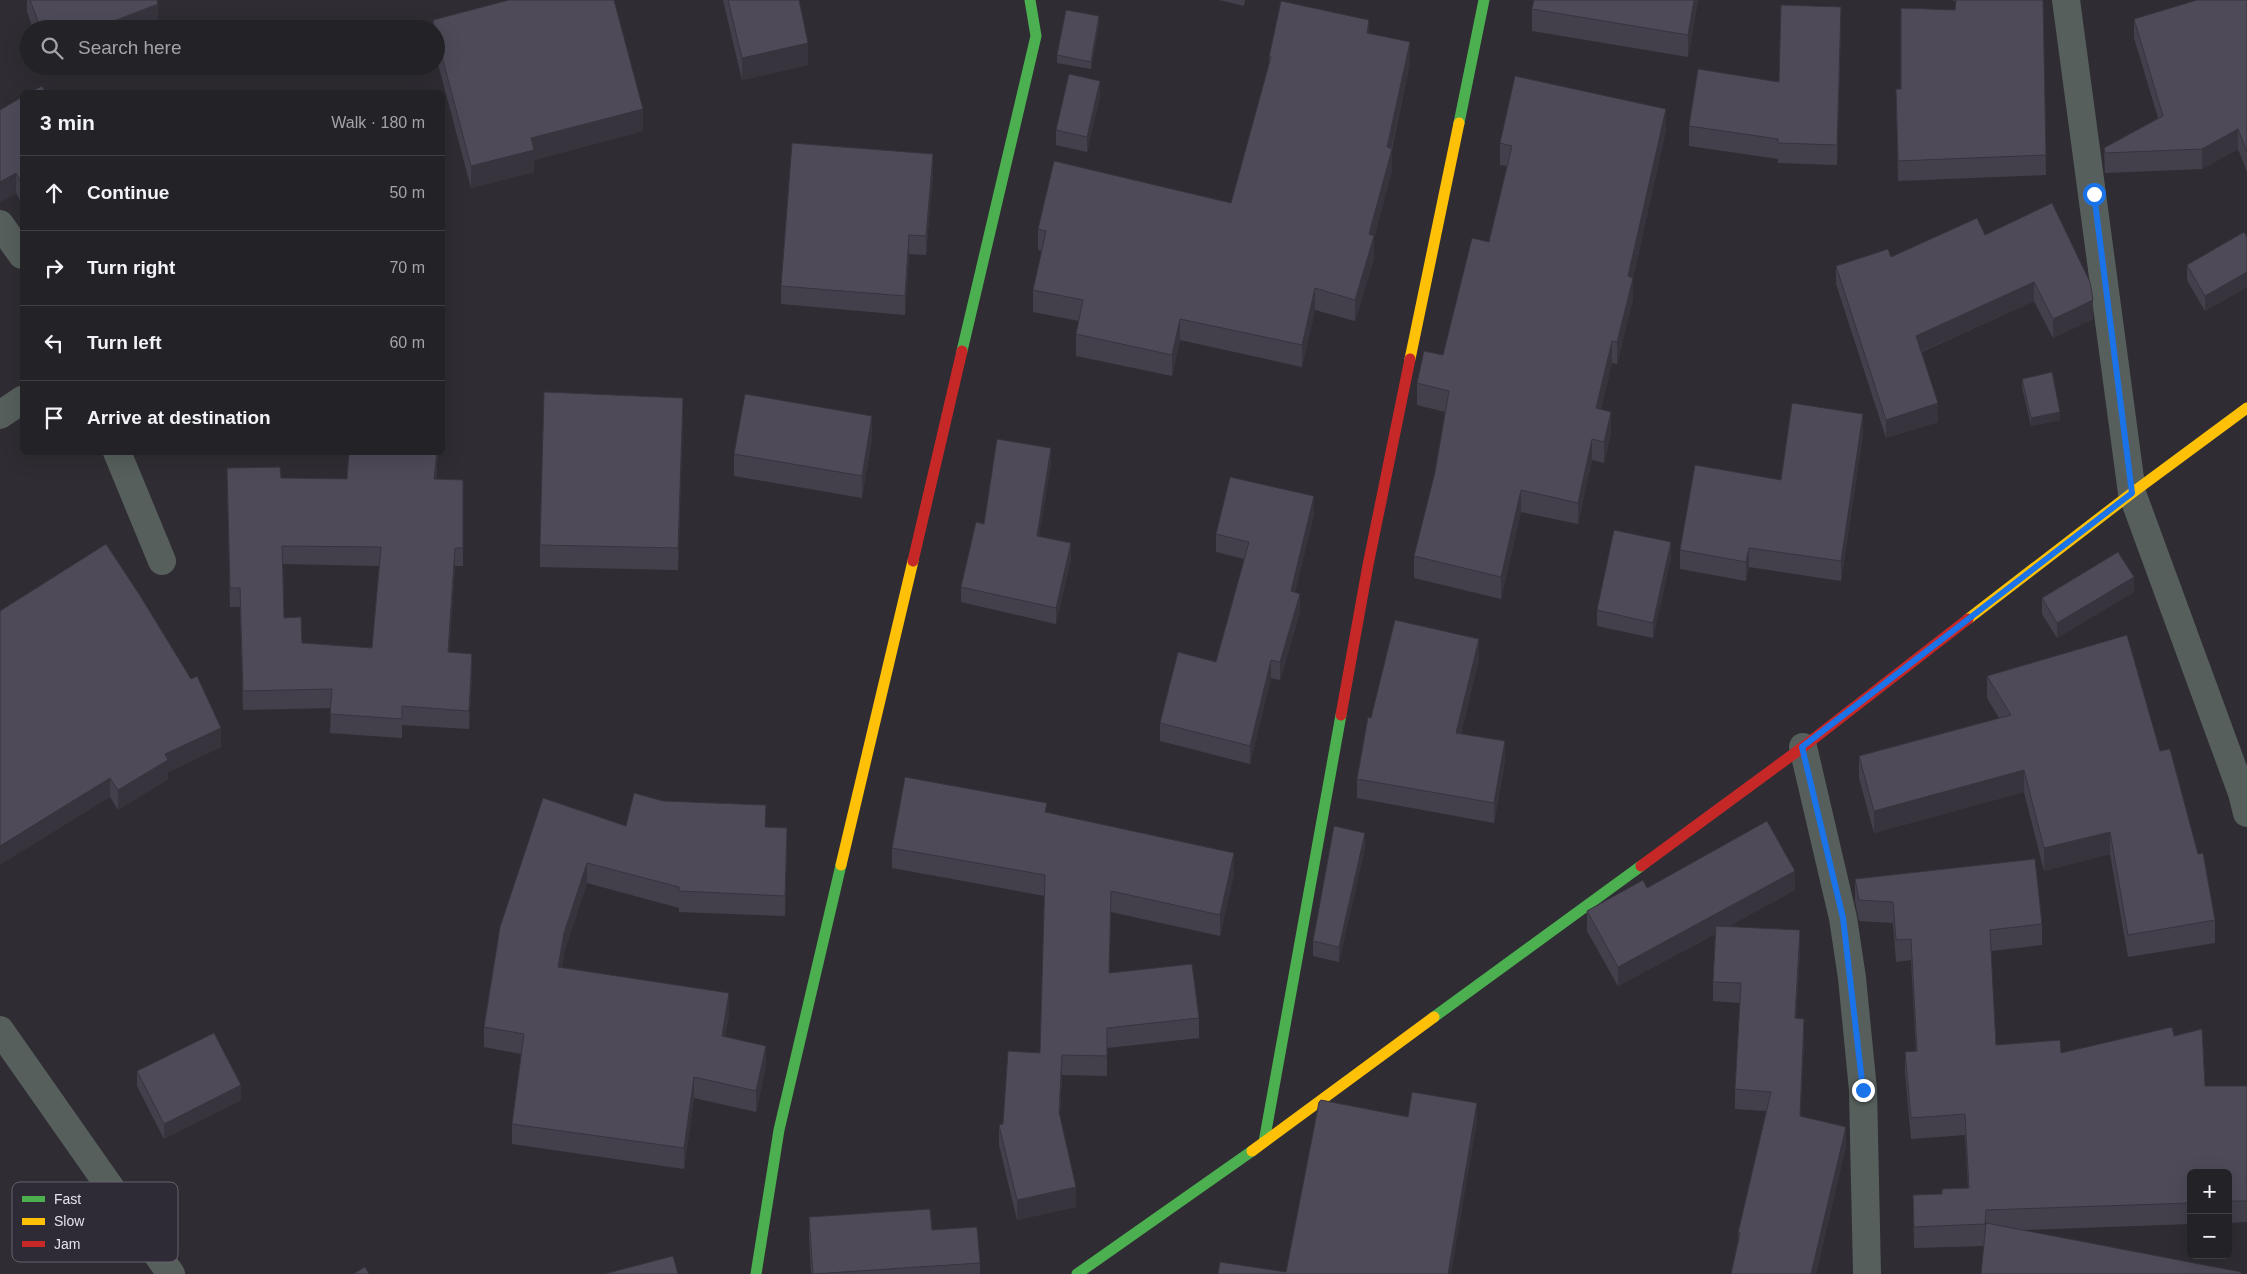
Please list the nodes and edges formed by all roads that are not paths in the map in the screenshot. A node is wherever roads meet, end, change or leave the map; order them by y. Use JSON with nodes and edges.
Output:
{"nodes":[{"id":1,"x":1030,"y":0,"type":"edge"},
{"id":2,"x":1484,"y":0,"type":"edge"},
{"id":3,"x":2066,"y":0,"type":"edge"},
{"id":4,"x":0,"y":224,"type":"edge"},
{"id":5,"x":20,"y":252,"type":"edge"},
{"id":6,"x":20,"y":401,"type":"edge"},
{"id":7,"x":2247,"y":408,"type":"edge"},
{"id":8,"x":0,"y":415,"type":"edge"},
{"id":9,"x":118,"y":455,"type":"edge"},
{"id":10,"x":2132,"y":493,"type":"junction"},
{"id":11,"x":162,"y":561,"type":"dead end"},
{"id":12,"x":1802,"y":747,"type":"junction"},
{"id":13,"x":2247,"y":813,"type":"edge"},
{"id":14,"x":0,"y":1030,"type":"edge"},
{"id":15,"x":1264,"y":1142,"type":"junction"},
{"id":16,"x":107,"y":1182,"type":"edge"},
{"id":17,"x":163,"y":1262,"type":"edge"},
{"id":18,"x":171,"y":1274,"type":"edge"},
{"id":19,"x":756,"y":1274,"type":"edge"},
{"id":20,"x":1077,"y":1274,"type":"edge"},
{"id":21,"x":1867,"y":1274,"type":"edge"}],
"edges":[{"from":1,"to":19,"type":"street"},
{"from":2,"to":15,"type":"street"},
{"from":3,"to":10,"type":"street"},
{"from":4,"to":5,"type":"street"},
{"from":6,"to":8,"type":"street"},
{"from":7,"to":10,"type":"street"},
{"from":9,"to":11,"type":"street"},
{"from":10,"to":12,"type":"street"},
{"from":10,"to":13,"type":"street"},
{"from":12,"to":15,"type":"street"},
{"from":12,"to":21,"type":"street"},
{"from":14,"to":16,"type":"street"},
{"from":15,"to":20,"type":"street"},
{"from":17,"to":18,"type":"street"}]}
